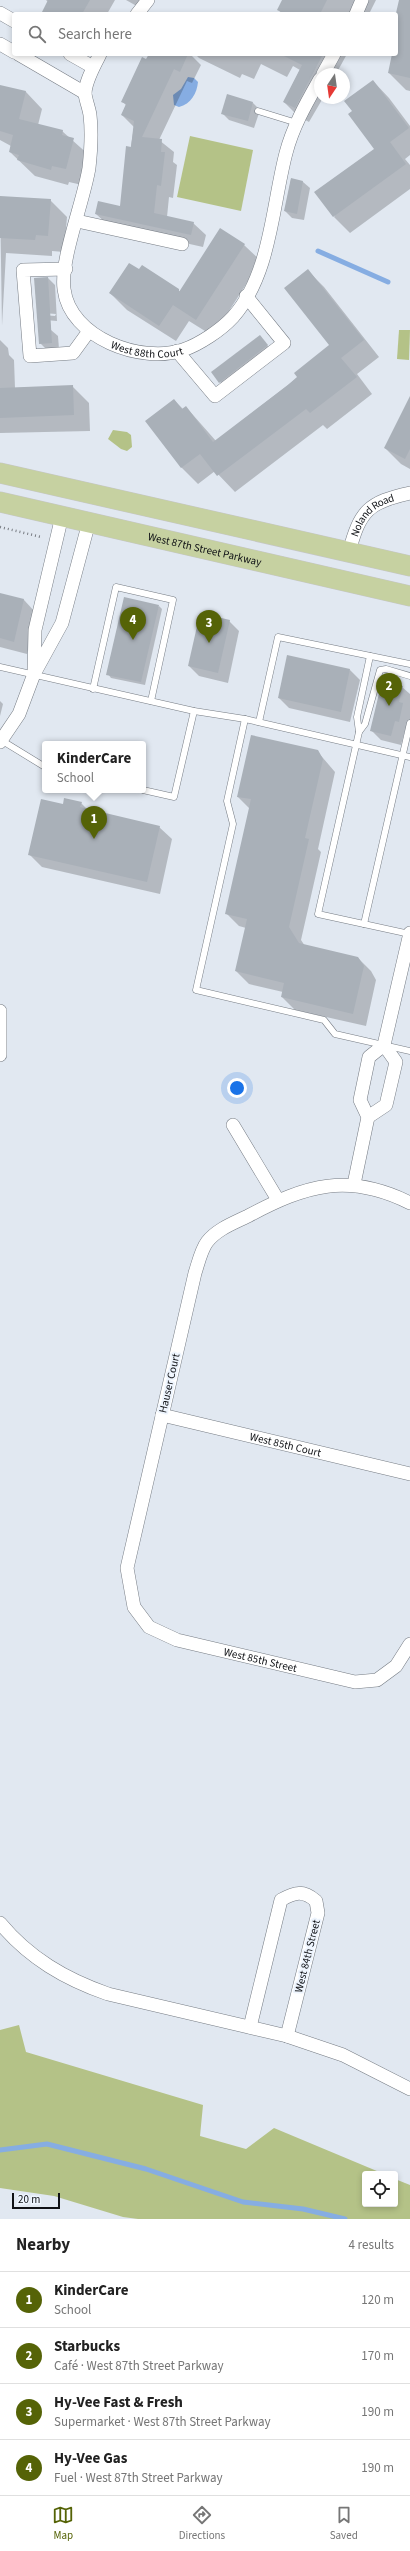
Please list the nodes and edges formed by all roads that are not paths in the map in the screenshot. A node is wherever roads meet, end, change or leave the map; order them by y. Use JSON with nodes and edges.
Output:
{"nodes":[{"id":1,"x":148,"y":0,"type":"edge"},
{"id":2,"x":362,"y":0,"type":"edge"},
{"id":3,"x":139,"y":12,"type":"edge"},
{"id":4,"x":357,"y":12,"type":"edge"},
{"id":5,"x":0,"y":13,"type":"edge"},
{"id":6,"x":12,"y":20,"type":"edge"},
{"id":7,"x":0,"y":44,"type":"edge"},
{"id":8,"x":12,"y":51,"type":"edge"},
{"id":9,"x":21,"y":56,"type":"edge"},
{"id":10,"x":74,"y":56,"type":"edge"},
{"id":11,"x":99,"y":56,"type":"edge"},
{"id":12,"x":333,"y":56,"type":"edge"},
{"id":13,"x":93,"y":67,"type":"junction"},
{"id":14,"x":326,"y":68,"type":"edge"},
{"id":15,"x":314,"y":90,"type":"edge"},
{"id":16,"x":85,"y":93,"type":"junction"},
{"id":17,"x":258,"y":111,"type":"dead end"},
{"id":18,"x":297,"y":123,"type":"junction"},
{"id":19,"x":77,"y":221,"type":"junction"},
{"id":20,"x":182,"y":244,"type":"dead end"},
{"id":21,"x":66,"y":269,"type":"junction"},
{"id":22,"x":246,"y":296,"type":"junction"},
{"id":23,"x":89,"y":331,"type":"junction"},
{"id":24,"x":177,"y":351,"type":"junction"},
{"id":25,"x":0,"y":473,"type":"edge"},
{"id":26,"x":410,"y":493,"type":"edge"},
{"id":27,"x":0,"y":502,"type":"edge"},
{"id":28,"x":62,"y":516,"type":"junction"},
{"id":29,"x":89,"y":522,"type":"junction"},
{"id":30,"x":236,"y":527,"type":"junction"},
{"id":31,"x":349,"y":552,"type":"junction"},
{"id":32,"x":410,"y":566,"type":"edge"},
{"id":33,"x":410,"y":596,"type":"edge"},
{"id":34,"x":370,"y":656,"type":"junction"},
{"id":35,"x":410,"y":664,"type":"edge"},
{"id":36,"x":0,"y":667,"type":"edge"},
{"id":37,"x":34,"y":674,"type":"junction"},
{"id":38,"x":410,"y":676,"type":"edge"},
{"id":39,"x":93,"y":689,"type":"junction"},
{"id":40,"x":151,"y":701,"type":"junction"},
{"id":41,"x":194,"y":711,"type":"junction"},
{"id":42,"x":246,"y":719,"type":"junction"},
{"id":43,"x":258,"y":722,"type":"junction"},
{"id":44,"x":410,"y":723,"type":"edge"},
{"id":45,"x":359,"y":732,"type":"junction"},
{"id":46,"x":1,"y":741,"type":"edge"},
{"id":47,"x":356,"y":745,"type":"junction"},
{"id":48,"x":402,"y":755,"type":"junction"},
{"id":49,"x":410,"y":757,"type":"edge"},
{"id":50,"x":42,"y":765,"type":"edge"},
{"id":51,"x":146,"y":791,"type":"edge"},
{"id":52,"x":364,"y":924,"type":"junction"},
{"id":53,"x":410,"y":934,"type":"edge"},
{"id":54,"x":0,"y":1011,"type":"edge"},
{"id":55,"x":384,"y":1045,"type":"junction"},
{"id":56,"x":410,"y":1051,"type":"edge"},
{"id":57,"x":0,"y":1055,"type":"edge"},
{"id":58,"x":368,"y":1117,"type":"junction"},
{"id":59,"x":233,"y":1125,"type":"dead end"},
{"id":60,"x":354,"y":1184,"type":"junction"},
{"id":61,"x":278,"y":1200,"type":"junction"},
{"id":62,"x":410,"y":1202,"type":"edge"},
{"id":63,"x":162,"y":1415,"type":"junction"},
{"id":64,"x":410,"y":1474,"type":"edge"},
{"id":65,"x":134,"y":1607,"type":"joint"},
{"id":66,"x":410,"y":1644,"type":"edge"},
{"id":67,"x":0,"y":1923,"type":"edge"},
{"id":68,"x":250,"y":2027,"type":"junction"},
{"id":69,"x":287,"y":2036,"type":"junction"},
{"id":70,"x":410,"y":2089,"type":"edge"}],
"edges":[{"from":1,"to":3,"type":"street"},
{"from":2,"to":4,"type":"street"},
{"from":5,"to":6,"type":"street"},
{"from":7,"to":8,"type":"street"},
{"from":9,"to":16,"type":"street"},
{"from":10,"to":13,"type":"street"},
{"from":11,"to":13,"type":"street","name":"West 88th Court"},
{"from":12,"to":14,"type":"street"},
{"from":13,"to":16,"type":"street","name":"West 88th Court"},
{"from":15,"to":18,"type":"street","name":"West 88th Court"},
{"from":16,"to":19,"type":"street","name":"West 88th Court"},
{"from":17,"to":18,"type":"lane"},
{"from":18,"to":22,"type":"street","name":"West 88th Court"},
{"from":19,"to":20,"type":"street"},
{"from":19,"to":21,"type":"street","name":"West 88th Court"},
{"from":21,"to":23,"type":"street","name":"West 88th Court"},
{"from":21,"to":23,"type":"street"},
{"from":22,"to":24,"type":"street","name":"West 88th Court"},
{"from":22,"to":24,"type":"street"},
{"from":23,"to":24,"type":"street","name":"West 88th Court"},
{"from":25,"to":30,"type":"main road"},
{"from":26,"to":31,"type":"street","name":"Noland Road"},
{"from":27,"to":28,"type":"main road","name":"West 87th Street Parkway"},
{"from":28,"to":29,"type":"main road","name":"West 87th Street Parkway"},
{"from":28,"to":30,"type":"main road"},
{"from":28,"to":37,"type":"street"},
{"from":29,"to":33,"type":"main road","name":"West 87th Street Parkway"},
{"from":29,"to":37,"type":"street"},
{"from":30,"to":31,"type":"main road"},
{"from":31,"to":32,"type":"main road"},
{"from":34,"to":35,"type":"lane"},
{"from":34,"to":43,"type":"lane"},
{"from":34,"to":45,"type":"lane"},
{"from":36,"to":37,"type":"lane"},
{"from":37,"to":39,"type":"lane"},
{"from":37,"to":46,"type":"street"},
{"from":38,"to":45,"type":"lane"},
{"from":39,"to":40,"type":"lane"},
{"from":39,"to":40,"type":"lane"},
{"from":40,"to":41,"type":"lane"},
{"from":41,"to":42,"type":"lane"},
{"from":41,"to":51,"type":"lane"},
{"from":42,"to":43,"type":"lane"},
{"from":42,"to":55,"type":"lane"},
{"from":43,"to":47,"type":"lane"},
{"from":44,"to":48,"type":"lane"},
{"from":45,"to":47,"type":"lane"},
{"from":46,"to":50,"type":"lane"},
{"from":47,"to":48,"type":"lane"},
{"from":47,"to":52,"type":"lane"},
{"from":48,"to":49,"type":"lane"},
{"from":48,"to":52,"type":"lane"},
{"from":52,"to":53,"type":"lane"},
{"from":53,"to":55,"type":"street"},
{"from":54,"to":57,"type":"street"},
{"from":55,"to":56,"type":"lane"},
{"from":55,"to":58,"type":"street"},
{"from":55,"to":58,"type":"street"},
{"from":58,"to":60,"type":"street"},
{"from":59,"to":61,"type":"street"},
{"from":60,"to":61,"type":"street","name":"Hauser Court"},
{"from":60,"to":62,"type":"street","name":"Hauser Court"},
{"from":61,"to":63,"type":"street","name":"Hauser Court"},
{"from":63,"to":64,"type":"street","name":"West 85th Court"},
{"from":63,"to":65,"type":"street","name":"Hauser Court"},
{"from":65,"to":66,"type":"street","name":"West 85th Street"},
{"from":67,"to":68,"type":"street"},
{"from":68,"to":69,"type":"street"},
{"from":68,"to":69,"type":"street","name":"West 84th Street"},
{"from":69,"to":70,"type":"street"}]}
